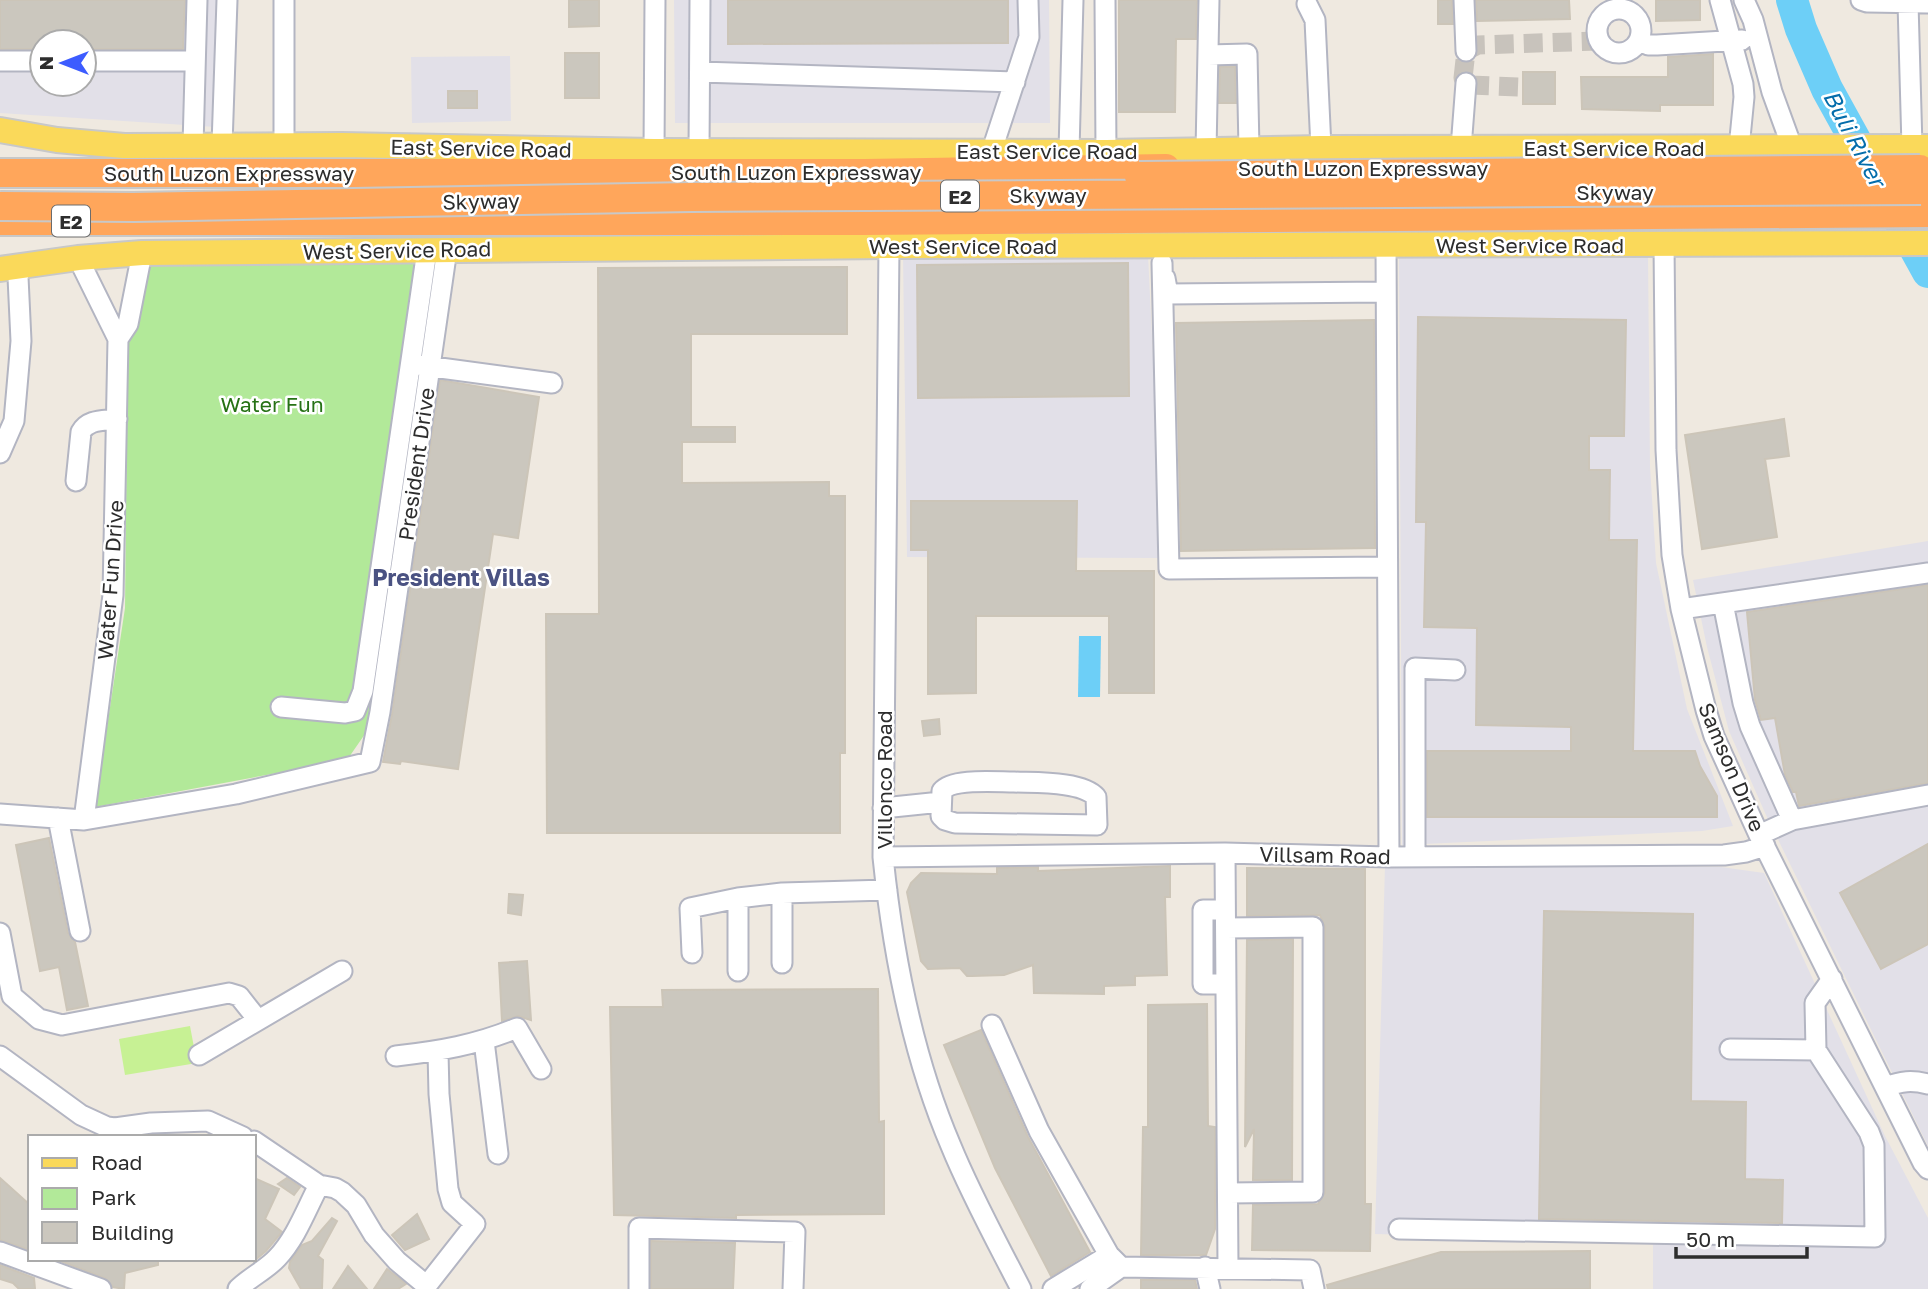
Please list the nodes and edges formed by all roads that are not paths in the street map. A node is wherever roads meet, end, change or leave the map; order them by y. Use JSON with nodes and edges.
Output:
{"nodes":[{"id":1,"x":197,"y":0,"type":"edge"},
{"id":2,"x":227,"y":0,"type":"edge"},
{"id":3,"x":284,"y":0,"type":"edge"},
{"id":4,"x":655,"y":0,"type":"edge"},
{"id":5,"x":700,"y":0,"type":"edge"},
{"id":6,"x":1028,"y":0,"type":"edge"},
{"id":7,"x":1073,"y":0,"type":"edge"},
{"id":8,"x":1105,"y":0,"type":"edge"},
{"id":9,"x":1209,"y":0,"type":"edge"},
{"id":10,"x":1464,"y":0,"type":"edge"},
{"id":11,"x":1720,"y":0,"type":"edge"},
{"id":12,"x":1744,"y":0,"type":"edge"},
{"id":13,"x":1861,"y":0,"type":"edge"},
{"id":14,"x":1918,"y":3,"type":"edge"},
{"id":15,"x":1307,"y":5,"type":"dead end"},
{"id":16,"x":1732,"y":39,"type":"junction"},
{"id":17,"x":1640,"y":40,"type":"dead end"},
{"id":18,"x":1757,"y":40,"type":"junction"},
{"id":19,"x":1466,"y":51,"type":"dead end"},
{"id":20,"x":1208,"y":55,"type":"junction"},
{"id":21,"x":0,"y":61,"type":"edge"},
{"id":22,"x":28,"y":61,"type":"edge"},
{"id":23,"x":98,"y":61,"type":"edge"},
{"id":24,"x":195,"y":61,"type":"junction"},
{"id":25,"x":700,"y":72,"type":"junction"},
{"id":26,"x":1015,"y":82,"type":"junction"},
{"id":27,"x":1466,"y":83,"type":"dead end"},
{"id":28,"x":0,"y":130,"type":"edge"},
{"id":29,"x":193,"y":145,"type":"junction"},
{"id":30,"x":222,"y":145,"type":"junction"},
{"id":31,"x":284,"y":146,"type":"junction"},
{"id":32,"x":1321,"y":148,"type":"junction"},
{"id":33,"x":1461,"y":148,"type":"junction"},
{"id":34,"x":1739,"y":148,"type":"junction"},
{"id":35,"x":1249,"y":149,"type":"junction"},
{"id":36,"x":699,"y":150,"type":"junction"},
{"id":37,"x":992,"y":150,"type":"junction"},
{"id":38,"x":1069,"y":150,"type":"junction"},
{"id":39,"x":654,"y":151,"type":"junction"},
{"id":40,"x":1106,"y":152,"type":"junction"},
{"id":41,"x":1790,"y":157,"type":"junction"},
{"id":42,"x":0,"y":159,"type":"edge"},
{"id":43,"x":1203,"y":160,"type":"junction"},
{"id":44,"x":0,"y":173,"type":"edge"},
{"id":45,"x":134,"y":173,"type":"junction"},
{"id":46,"x":1924,"y":176,"type":"edge"},
{"id":47,"x":0,"y":188,"type":"edge"},
{"id":48,"x":0,"y":206,"type":"edge"},
{"id":49,"x":1787,"y":213,"type":"junction"},
{"id":50,"x":0,"y":221,"type":"edge"},
{"id":51,"x":142,"y":221,"type":"junction"},
{"id":52,"x":0,"y":233,"type":"edge"},
{"id":53,"x":1928,"y":243,"type":"edge"},
{"id":54,"x":1664,"y":244,"type":"junction"},
{"id":55,"x":1385,"y":245,"type":"junction"},
{"id":56,"x":889,"y":247,"type":"junction"},
{"id":57,"x":438,"y":250,"type":"junction"},
{"id":58,"x":142,"y":253,"type":"junction"},
{"id":59,"x":1160,"y":255,"type":"junction"},
{"id":60,"x":78,"y":258,"type":"junction"},
{"id":61,"x":11,"y":267,"type":"edge"},
{"id":62,"x":1385,"y":292,"type":"junction"},
{"id":63,"x":118,"y":339,"type":"junction"},
{"id":64,"x":410,"y":364,"type":"junction"},
{"id":65,"x":430,"y":366,"type":"junction"},
{"id":66,"x":552,"y":383,"type":"dead end"},
{"id":67,"x":404,"y":409,"type":"junction"},
{"id":68,"x":424,"y":412,"type":"junction"},
{"id":69,"x":117,"y":419,"type":"junction"},
{"id":70,"x":0,"y":453,"type":"edge"},
{"id":71,"x":76,"y":481,"type":"dead end"},
{"id":72,"x":1387,"y":568,"type":"junction"},
{"id":73,"x":1928,"y":573,"type":"edge"},
{"id":74,"x":1723,"y":603,"type":"junction"},
{"id":75,"x":1681,"y":609,"type":"junction"},
{"id":76,"x":1455,"y":670,"type":"dead end"},
{"id":77,"x":281,"y":707,"type":"dead end"},
{"id":78,"x":1928,"y":795,"type":"edge"},
{"id":79,"x":941,"y":802,"type":"junction"},
{"id":80,"x":883,"y":807,"type":"junction"},
{"id":81,"x":0,"y":814,"type":"edge"},
{"id":82,"x":58,"y":818,"type":"junction"},
{"id":83,"x":84,"y":820,"type":"junction"},
{"id":84,"x":1792,"y":820,"type":"junction"},
{"id":85,"x":1762,"y":840,"type":"junction"},
{"id":86,"x":1225,"y":853,"type":"junction"},
{"id":87,"x":883,"y":857,"type":"junction"},
{"id":88,"x":1389,"y":857,"type":"junction"},
{"id":89,"x":1415,"y":857,"type":"junction"},
{"id":90,"x":887,"y":890,"type":"junction"},
{"id":91,"x":782,"y":893,"type":"junction"},
{"id":92,"x":738,"y":898,"type":"junction"},
{"id":93,"x":1225,"y":919,"type":"junction"},
{"id":94,"x":80,"y":931,"type":"dead end"},
{"id":95,"x":0,"y":933,"type":"edge"},
{"id":96,"x":692,"y":953,"type":"dead end"},
{"id":97,"x":782,"y":963,"type":"dead end"},
{"id":98,"x":342,"y":971,"type":"dead end"},
{"id":99,"x":738,"y":971,"type":"dead end"},
{"id":100,"x":1832,"y":979,"type":"junction"},
{"id":101,"x":1226,"y":984,"type":"junction"},
{"id":102,"x":258,"y":1020,"type":"junction"},
{"id":103,"x":992,"y":1025,"type":"dead end"},
{"id":104,"x":484,"y":1041,"type":"junction"},
{"id":105,"x":1730,"y":1049,"type":"dead end"},
{"id":106,"x":1816,"y":1050,"type":"junction"},
{"id":107,"x":438,"y":1052,"type":"junction"},
{"id":108,"x":199,"y":1055,"type":"dead end"},
{"id":109,"x":0,"y":1056,"type":"edge"},
{"id":110,"x":396,"y":1056,"type":"dead end"},
{"id":111,"x":541,"y":1069,"type":"dead end"},
{"id":112,"x":1928,"y":1084,"type":"edge"},
{"id":113,"x":1886,"y":1087,"type":"junction"},
{"id":114,"x":239,"y":1135,"type":"edge"},
{"id":115,"x":256,"y":1142,"type":"edge"},
{"id":116,"x":498,"y":1154,"type":"dead end"},
{"id":117,"x":1928,"y":1168,"type":"edge"},
{"id":118,"x":319,"y":1185,"type":"junction"},
{"id":119,"x":1229,"y":1193,"type":"junction"},
{"id":120,"x":1399,"y":1229,"type":"dead end"},
{"id":121,"x":0,"y":1252,"type":"edge"},
{"id":122,"x":1115,"y":1261,"type":"junction"},
{"id":123,"x":1205,"y":1267,"type":"junction"},
{"id":124,"x":1228,"y":1267,"type":"junction"},
{"id":125,"x":45,"y":1280,"type":"edge"},
{"id":126,"x":425,"y":1288,"type":"edge"},
{"id":127,"x":101,"y":1289,"type":"edge"},
{"id":128,"x":238,"y":1289,"type":"edge"},
{"id":129,"x":639,"y":1289,"type":"edge"},
{"id":130,"x":793,"y":1289,"type":"edge"},
{"id":131,"x":1021,"y":1289,"type":"edge"},
{"id":132,"x":1055,"y":1289,"type":"edge"},
{"id":133,"x":1090,"y":1289,"type":"edge"},
{"id":134,"x":1210,"y":1289,"type":"edge"},
{"id":135,"x":1314,"y":1289,"type":"edge"}],
"edges":[{"from":1,"to":24,"type":"street"},
{"from":2,"to":30,"type":"street"},
{"from":3,"to":31,"type":"street"},
{"from":4,"to":39,"type":"street"},
{"from":5,"to":25,"type":"street"},
{"from":6,"to":26,"type":"street"},
{"from":7,"to":38,"type":"street"},
{"from":8,"to":40,"type":"street"},
{"from":9,"to":20,"type":"street"},
{"from":10,"to":19,"type":"street"},
{"from":11,"to":16,"type":"street"},
{"from":12,"to":18,"type":"street"},
{"from":13,"to":14,"type":"street"},
{"from":14,"to":46,"type":"street"},
{"from":15,"to":32,"type":"street"},
{"from":16,"to":17,"type":"street"},
{"from":16,"to":18,"type":"street"},
{"from":16,"to":34,"type":"street"},
{"from":18,"to":41,"type":"street"},
{"from":20,"to":35,"type":"street"},
{"from":20,"to":43,"type":"street"},
{"from":21,"to":22,"type":"street"},
{"from":23,"to":24,"type":"street"},
{"from":24,"to":29,"type":"street"},
{"from":25,"to":26,"type":"street"},
{"from":25,"to":36,"type":"street"},
{"from":26,"to":37,"type":"street"},
{"from":27,"to":33,"type":"street"},
{"from":28,"to":29,"type":"main road","name":"East Service Road"},
{"from":29,"to":30,"type":"main road","name":"East Service Road"},
{"from":30,"to":31,"type":"main road","name":"East Service Road"},
{"from":31,"to":39,"type":"main road","name":"East Service Road"},
{"from":32,"to":33,"type":"main road","name":"East Service Road"},
{"from":32,"to":35,"type":"main road","name":"East Service Road"},
{"from":33,"to":34,"type":"main road","name":"East Service Road"},
{"from":34,"to":41,"type":"main road","name":"East Service Road"},
{"from":35,"to":43,"type":"main road","name":"East Service Road"},
{"from":36,"to":37,"type":"main road","name":"East Service Road"},
{"from":36,"to":39,"type":"main road","name":"East Service Road"},
{"from":37,"to":38,"type":"main road","name":"East Service Road"},
{"from":38,"to":40,"type":"main road","name":"East Service Road"},
{"from":40,"to":43,"type":"main road","name":"East Service Road"},
{"from":41,"to":43,"type":"highway","name":"South Luzon Expressway","number":"E2"},
{"from":41,"to":46,"type":"highway","name":"South Luzon Expressway","number":"E2","bridge":true},
{"from":41,"to":49,"type":"street"},
{"from":42,"to":45,"type":"highway"},
{"from":43,"to":45,"type":"highway","name":"South Luzon Expressway","number":"E2"},
{"from":44,"to":45,"type":"highway","name":"South Luzon Expressway","number":"E2"},
{"from":46,"to":47,"type":"highway","name":"Skyway","number":"E2","bridge":true},
{"from":46,"to":48,"type":"highway","name":"Skyway","number":"E2","bridge":true},
{"from":46,"to":49,"type":"highway","number":"E2"},
{"from":49,"to":51,"type":"highway","number":"E2"},
{"from":50,"to":51,"type":"highway","number":"E2"},
{"from":51,"to":52,"type":"highway"},
{"from":53,"to":54,"type":"main road","name":"West Service Road"},
{"from":54,"to":55,"type":"main road","name":"West Service Road"},
{"from":54,"to":75,"type":"street","name":"Samson Drive"},
{"from":55,"to":59,"type":"main road","name":"West Service Road"},
{"from":55,"to":62,"type":"street"},
{"from":56,"to":57,"type":"main road","name":"West Service Road"},
{"from":56,"to":59,"type":"main road","name":"West Service Road"},
{"from":56,"to":80,"type":"street","name":"Villonco Road"},
{"from":57,"to":58,"type":"main road","name":"West Service Road"},
{"from":57,"to":64,"type":"street"},
{"from":57,"to":65,"type":"street","name":"President Drive"},
{"from":58,"to":60,"type":"main road","name":"West Service Road"},
{"from":58,"to":63,"type":"street","name":"Water Fun Drive"},
{"from":59,"to":62,"type":"street"},
{"from":59,"to":72,"type":"street"},
{"from":60,"to":61,"type":"main road","name":"West Service Road"},
{"from":60,"to":63,"type":"street","name":"Water Fun Drive"},
{"from":61,"to":70,"type":"street"},
{"from":62,"to":72,"type":"street"},
{"from":63,"to":69,"type":"street","name":"Water Fun Drive"},
{"from":64,"to":65,"type":"street"},
{"from":64,"to":67,"type":"street"},
{"from":65,"to":66,"type":"street"},
{"from":65,"to":68,"type":"street","name":"President Drive"},
{"from":67,"to":68,"type":"street"},
{"from":67,"to":77,"type":"street"},
{"from":68,"to":83,"type":"street","name":"President Drive"},
{"from":69,"to":71,"type":"street"},
{"from":69,"to":83,"type":"street","name":"Water Fun Drive"},
{"from":72,"to":88,"type":"street"},
{"from":73,"to":74,"type":"street"},
{"from":74,"to":75,"type":"street"},
{"from":74,"to":84,"type":"street"},
{"from":75,"to":85,"type":"street","name":"Samson Drive"},
{"from":76,"to":89,"type":"street"},
{"from":78,"to":84,"type":"street","name":"Villsam Road"},
{"from":79,"to":79,"type":"street"},
{"from":79,"to":80,"type":"street"},
{"from":80,"to":87,"type":"street","name":"Villonco Road"},
{"from":81,"to":82,"type":"street"},
{"from":82,"to":83,"type":"street"},
{"from":82,"to":94,"type":"street"},
{"from":84,"to":85,"type":"street","name":"Villsam Road"},
{"from":85,"to":89,"type":"street","name":"Villsam Road"},
{"from":85,"to":100,"type":"street","name":"Samson Drive"},
{"from":86,"to":87,"type":"street","name":"Villsam Road"},
{"from":86,"to":88,"type":"street","name":"Villsam Road"},
{"from":86,"to":93,"type":"street"},
{"from":87,"to":90,"type":"street","name":"Villonco Road"},
{"from":88,"to":89,"type":"street","name":"Villsam Road"},
{"from":90,"to":91,"type":"street"},
{"from":90,"to":131,"type":"street","name":"Villonco Road"},
{"from":91,"to":92,"type":"street"},
{"from":91,"to":97,"type":"street"},
{"from":92,"to":96,"type":"street"},
{"from":92,"to":99,"type":"street"},
{"from":93,"to":101,"type":"street"},
{"from":93,"to":101,"type":"street"},
{"from":93,"to":119,"type":"street"},
{"from":95,"to":102,"type":"street"},
{"from":98,"to":102,"type":"street"},
{"from":100,"to":106,"type":"street"},
{"from":100,"to":113,"type":"street","name":"Samson Drive"},
{"from":101,"to":119,"type":"street"},
{"from":102,"to":108,"type":"street"},
{"from":103,"to":122,"type":"street"},
{"from":104,"to":107,"type":"street"},
{"from":104,"to":111,"type":"street"},
{"from":104,"to":116,"type":"street"},
{"from":105,"to":106,"type":"street"},
{"from":106,"to":120,"type":"street"},
{"from":107,"to":110,"type":"street"},
{"from":107,"to":126,"type":"street"},
{"from":109,"to":114,"type":"street"},
{"from":112,"to":113,"type":"street"},
{"from":113,"to":117,"type":"street","name":"Samson Drive"},
{"from":115,"to":118,"type":"street"},
{"from":118,"to":126,"type":"street"},
{"from":118,"to":128,"type":"street"},
{"from":119,"to":124,"type":"street"},
{"from":121,"to":125,"type":"street"},
{"from":122,"to":123,"type":"street"},
{"from":122,"to":132,"type":"street"},
{"from":122,"to":133,"type":"street"},
{"from":123,"to":124,"type":"street"},
{"from":123,"to":134,"type":"street"},
{"from":124,"to":135,"type":"street"},
{"from":125,"to":127,"type":"street"},
{"from":129,"to":130,"type":"street"}]}
